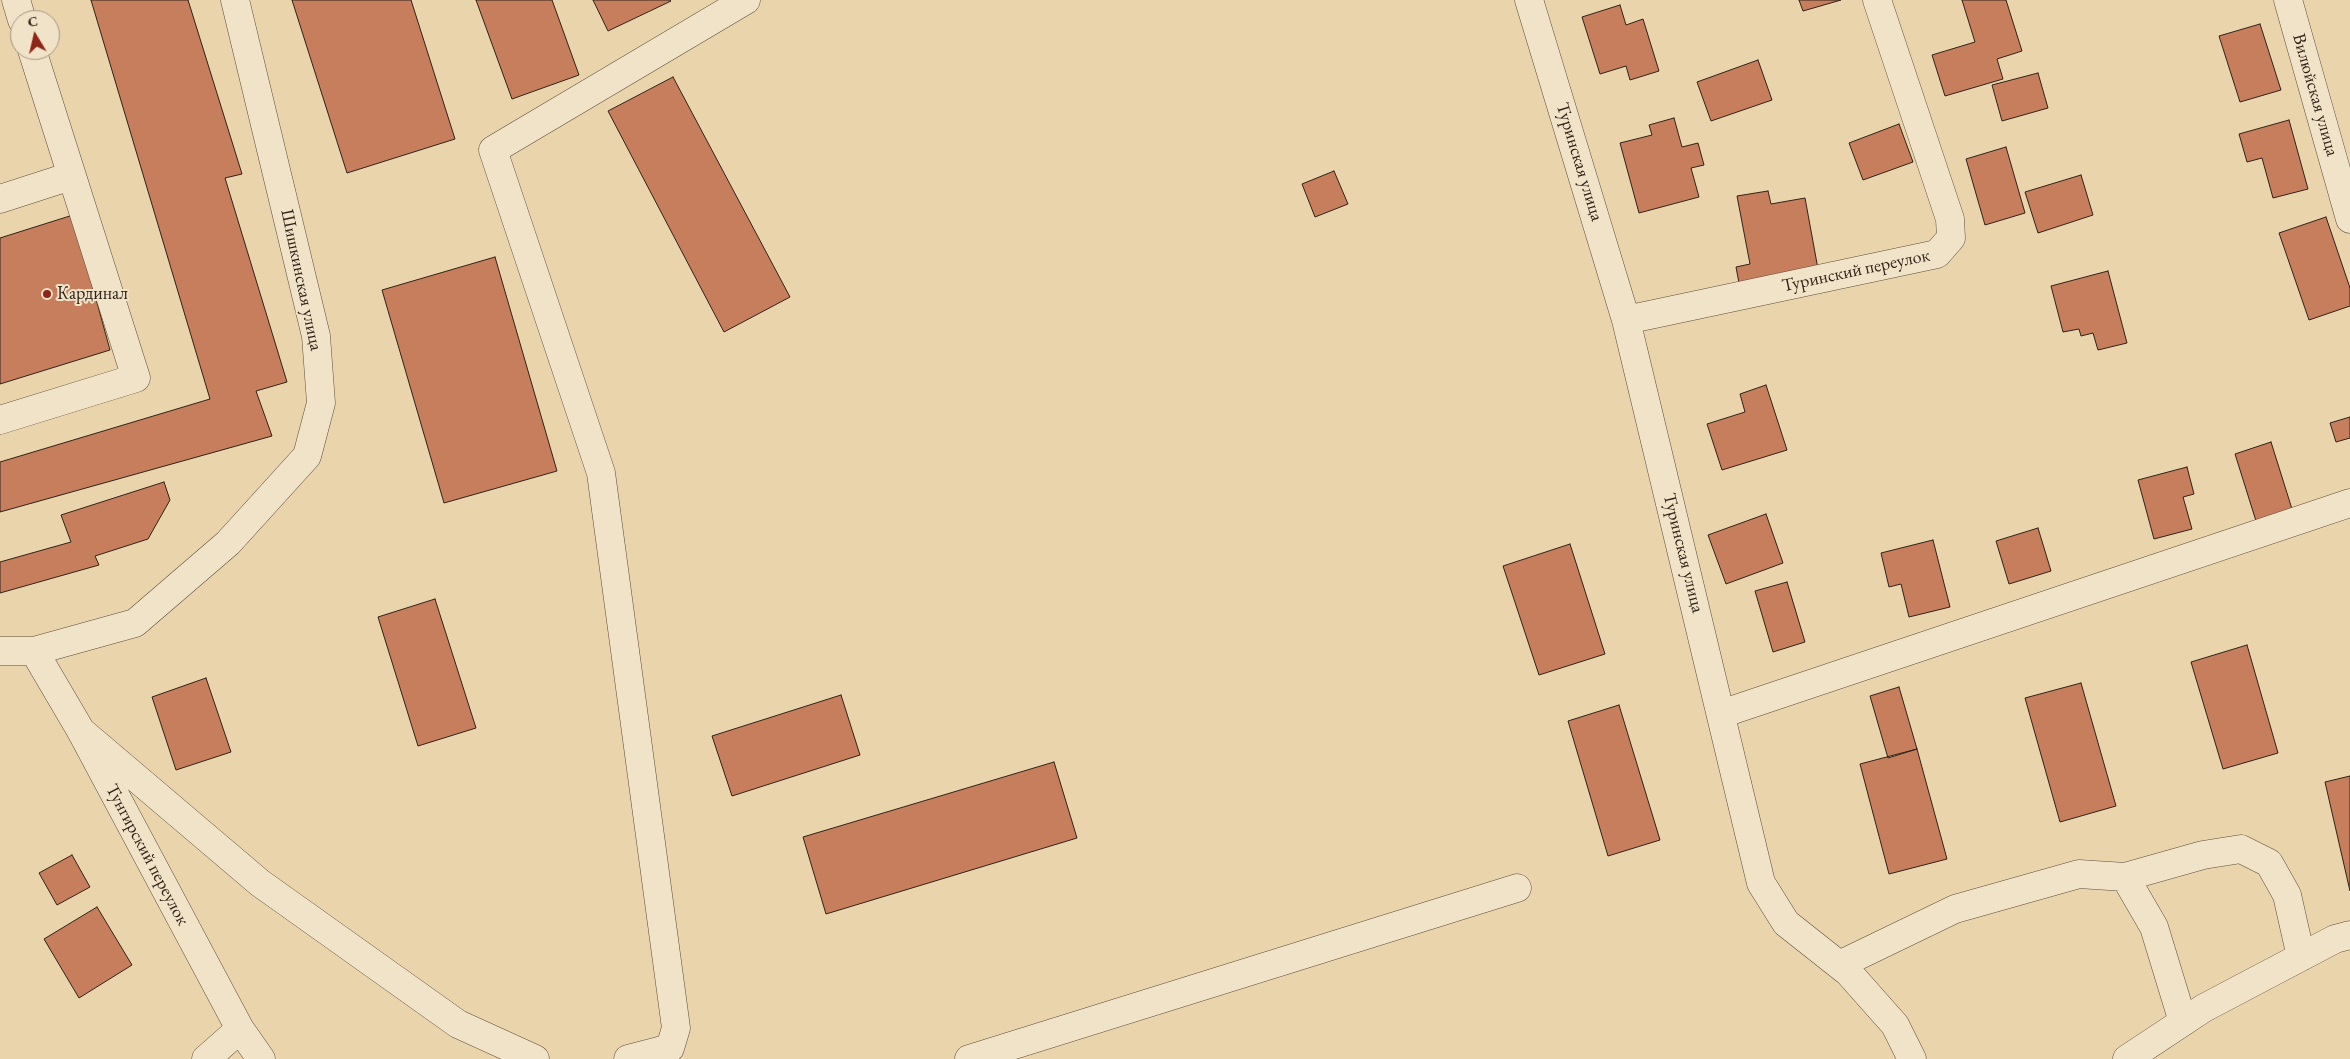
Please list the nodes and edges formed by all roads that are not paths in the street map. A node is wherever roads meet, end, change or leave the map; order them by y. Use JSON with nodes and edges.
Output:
{"nodes":[{"id":1,"x":235,"y":0,"type":"edge"},
{"id":2,"x":746,"y":0,"type":"edge"},
{"id":3,"x":1529,"y":0,"type":"edge"},
{"id":4,"x":1877,"y":0,"type":"edge"},
{"id":5,"x":2288,"y":0,"type":"edge"},
{"id":6,"x":35,"y":60,"type":"edge"},
{"id":7,"x":71,"y":176,"type":"junction"},
{"id":8,"x":0,"y":199,"type":"edge"},
{"id":9,"x":2350,"y":219,"type":"edge"},
{"id":10,"x":1626,"y":320,"type":"junction"},
{"id":11,"x":0,"y":420,"type":"edge"},
{"id":12,"x":2350,"y":503,"type":"edge"},
{"id":13,"x":0,"y":651,"type":"edge"},
{"id":14,"x":34,"y":651,"type":"junction"},
{"id":15,"x":1721,"y":714,"type":"junction"},
{"id":16,"x":81,"y":732,"type":"junction"},
{"id":17,"x":2125,"y":877,"type":"junction"},
{"id":18,"x":1516,"y":888,"type":"dead end"},
{"id":19,"x":2350,"y":935,"type":"edge"},
{"id":20,"x":2301,"y":957,"type":"junction"},
{"id":21,"x":1839,"y":964,"type":"junction"},
{"id":22,"x":2183,"y":1022,"type":"junction"},
{"id":23,"x":240,"y":1029,"type":"junction"},
{"id":24,"x":206,"y":1059,"type":"edge"},
{"id":25,"x":261,"y":1059,"type":"edge"},
{"id":26,"x":535,"y":1059,"type":"edge"},
{"id":27,"x":628,"y":1059,"type":"edge"},
{"id":28,"x":969,"y":1059,"type":"edge"},
{"id":29,"x":1912,"y":1059,"type":"edge"},
{"id":30,"x":2127,"y":1059,"type":"edge"}],
"edges":[{"from":1,"to":14,"type":"street","name":"Шишкинская улица"},
{"from":2,"to":27,"type":"street"},
{"from":3,"to":10,"type":"street","name":"Туринская улица"},
{"from":4,"to":10,"type":"street","name":"Туринский переулок"},
{"from":5,"to":9,"type":"street","name":"Вилюйская улица"},
{"from":6,"to":7,"type":"street"},
{"from":7,"to":8,"type":"street"},
{"from":7,"to":11,"type":"street"},
{"from":10,"to":15,"type":"street","name":"Туринская улица"},
{"from":12,"to":15,"type":"street"},
{"from":13,"to":14,"type":"street","name":"Шишкинская улица"},
{"from":14,"to":16,"type":"street","name":"Тунгирский переулок"},
{"from":15,"to":21,"type":"street","name":"Туринская улица"},
{"from":16,"to":23,"type":"street","name":"Тунгирский переулок"},
{"from":16,"to":26,"type":"street"},
{"from":17,"to":20,"type":"street"},
{"from":17,"to":21,"type":"street"},
{"from":17,"to":22,"type":"street"},
{"from":18,"to":28,"type":"street"},
{"from":19,"to":20,"type":"street"},
{"from":20,"to":22,"type":"street"},
{"from":21,"to":29,"type":"street","name":"Туринская улица"},
{"from":22,"to":30,"type":"street"},
{"from":23,"to":24,"type":"street"},
{"from":23,"to":25,"type":"street","name":"Тунгирский переулок"}]}
